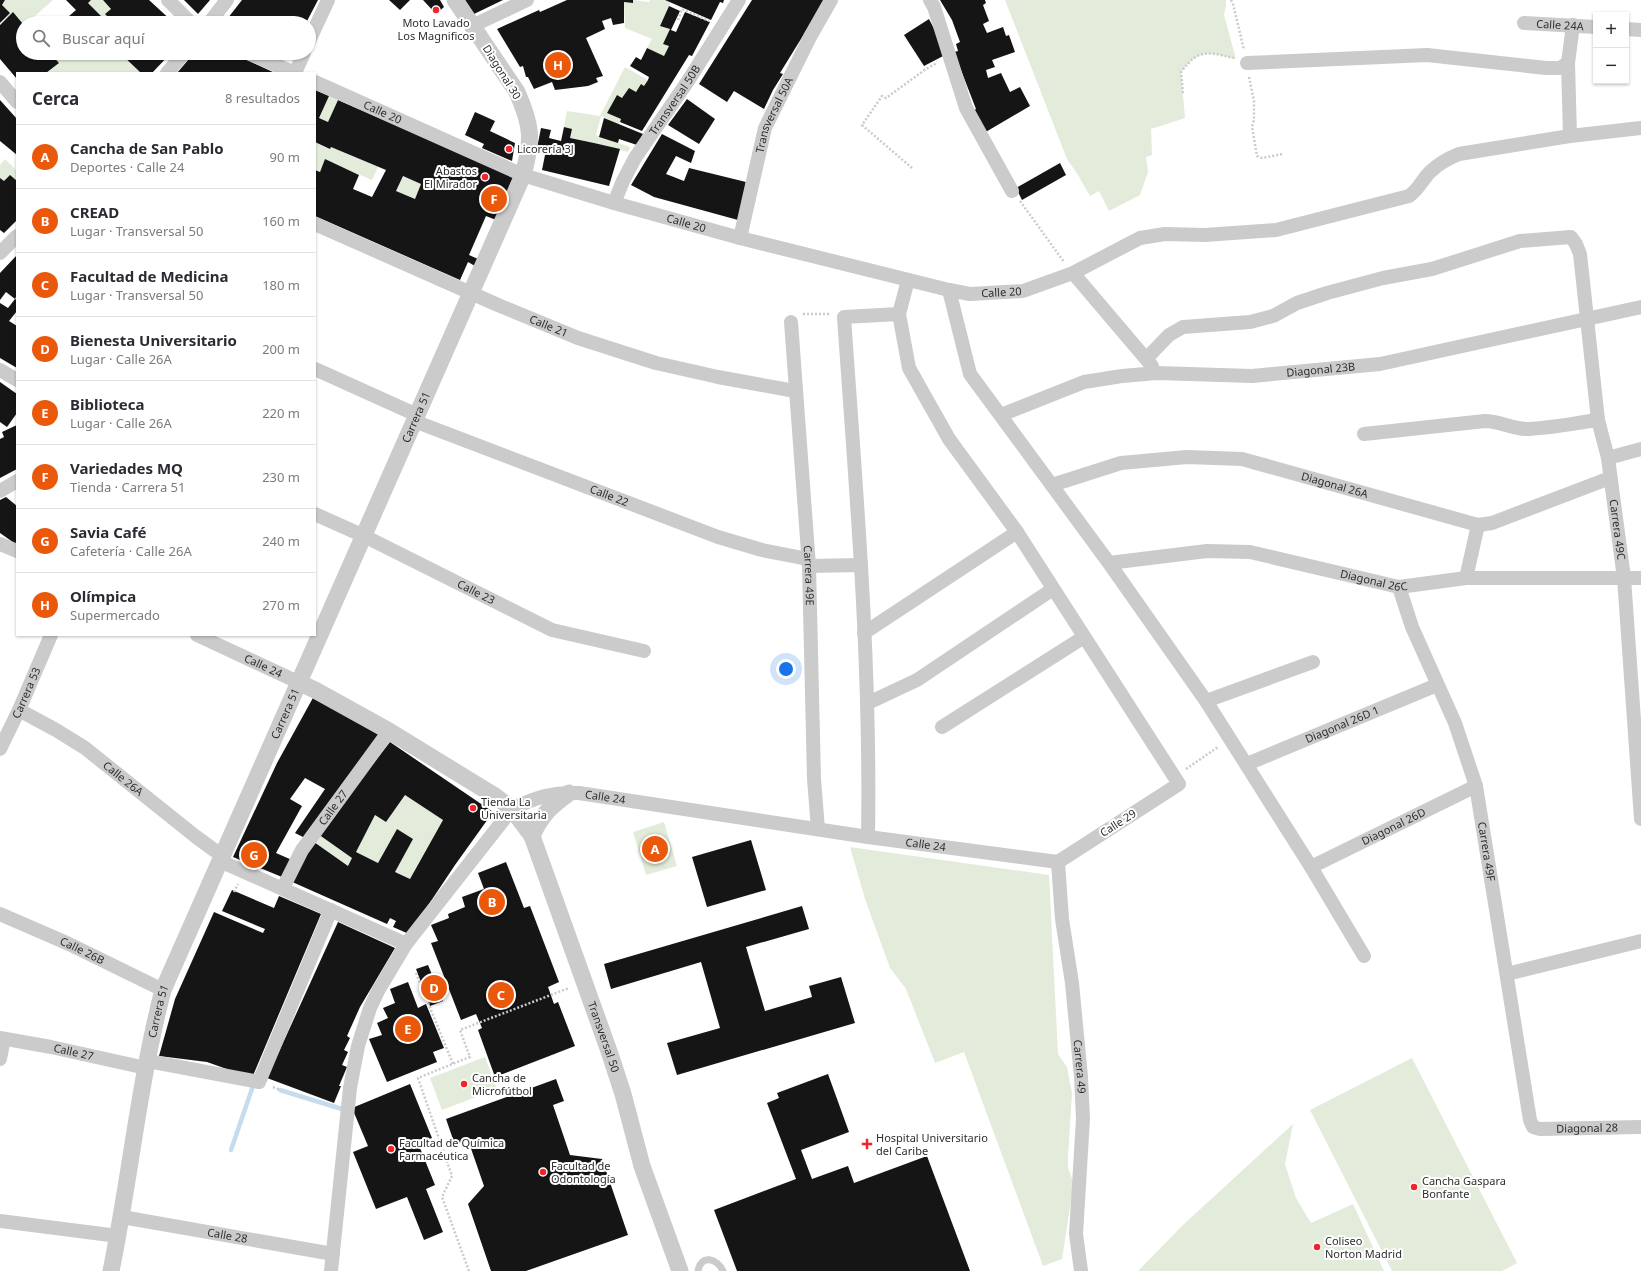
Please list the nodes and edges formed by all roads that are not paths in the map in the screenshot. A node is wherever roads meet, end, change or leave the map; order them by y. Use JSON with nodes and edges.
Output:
{"nodes":[{"id":1,"x":168,"y":0,"type":"edge"},
{"id":2,"x":227,"y":0,"type":"edge"},
{"id":3,"x":328,"y":0,"type":"edge"},
{"id":4,"x":455,"y":0,"type":"edge"},
{"id":5,"x":527,"y":0,"type":"edge"},
{"id":6,"x":739,"y":0,"type":"edge"},
{"id":7,"x":831,"y":0,"type":"edge"},
{"id":8,"x":930,"y":0,"type":"edge"},
{"id":9,"x":184,"y":16,"type":"edge"},
{"id":10,"x":214,"y":16,"type":"edge"},
{"id":11,"x":1524,"y":23,"type":"dead end"},
{"id":12,"x":1573,"y":25,"type":"junction"},
{"id":13,"x":316,"y":26,"type":"edge"},
{"id":14,"x":472,"y":26,"type":"junction"},
{"id":15,"x":1593,"y":27,"type":"edge"},
{"id":16,"x":1629,"y":29,"type":"edge"},
{"id":17,"x":1641,"y":30,"type":"edge"},
{"id":18,"x":178,"y":60,"type":"edge"},
{"id":19,"x":264,"y":60,"type":"edge"},
{"id":20,"x":301,"y":60,"type":"edge"},
{"id":21,"x":1247,"y":63,"type":"road end"},
{"id":22,"x":1568,"y":63,"type":"junction"},
{"id":23,"x":168,"y":72,"type":"edge"},
{"id":24,"x":293,"y":72,"type":"edge"},
{"id":25,"x":295,"y":72,"type":"edge"},
{"id":26,"x":0,"y":82,"type":"edge"},
{"id":27,"x":316,"y":82,"type":"edge"},
{"id":28,"x":16,"y":101,"type":"edge"},
{"id":29,"x":1641,"y":128,"type":"edge"},
{"id":30,"x":1570,"y":136,"type":"junction"},
{"id":31,"x":523,"y":175,"type":"junction"},
{"id":32,"x":1012,"y":191,"type":"road end"},
{"id":33,"x":614,"y":203,"type":"junction"},
{"id":34,"x":316,"y":224,"type":"edge"},
{"id":35,"x":16,"y":237,"type":"edge"},
{"id":36,"x":740,"y":238,"type":"junction"},
{"id":37,"x":0,"y":253,"type":"edge"},
{"id":38,"x":1073,"y":273,"type":"junction"},
{"id":39,"x":908,"y":280,"type":"junction"},
{"id":40,"x":949,"y":290,"type":"junction"},
{"id":41,"x":472,"y":294,"type":"junction"},
{"id":42,"x":1641,"y":307,"type":"edge"},
{"id":43,"x":899,"y":314,"type":"junction"},
{"id":44,"x":1587,"y":318,"type":"junction"},
{"id":45,"x":791,"y":322,"type":"road end"},
{"id":46,"x":1147,"y":358,"type":"junction"},
{"id":47,"x":316,"y":369,"type":"edge"},
{"id":48,"x":0,"y":370,"type":"edge"},
{"id":49,"x":1157,"y":373,"type":"junction"},
{"id":50,"x":16,"y":379,"type":"edge"},
{"id":51,"x":795,"y":391,"type":"junction"},
{"id":52,"x":1001,"y":415,"type":"junction"},
{"id":53,"x":416,"y":418,"type":"junction"},
{"id":54,"x":1598,"y":420,"type":"junction"},
{"id":55,"x":1364,"y":434,"type":"dead end"},
{"id":56,"x":1641,"y":449,"type":"edge"},
{"id":57,"x":1608,"y":458,"type":"junction"},
{"id":58,"x":1610,"y":478,"type":"junction"},
{"id":59,"x":16,"y":482,"type":"edge"},
{"id":60,"x":1052,"y":485,"type":"junction"},
{"id":61,"x":0,"y":491,"type":"edge"},
{"id":62,"x":316,"y":514,"type":"edge"},
{"id":63,"x":1478,"y":525,"type":"junction"},
{"id":64,"x":1017,"y":532,"type":"junction"},
{"id":65,"x":364,"y":536,"type":"junction"},
{"id":66,"x":0,"y":544,"type":"edge"},
{"id":67,"x":16,"y":551,"type":"edge"},
{"id":68,"x":809,"y":562,"type":"junction"},
{"id":69,"x":1109,"y":563,"type":"junction"},
{"id":70,"x":861,"y":565,"type":"junction"},
{"id":71,"x":1466,"y":578,"type":"junction"},
{"id":72,"x":1624,"y":578,"type":"junction"},
{"id":73,"x":1641,"y":578,"type":"edge"},
{"id":74,"x":1399,"y":588,"type":"junction"},
{"id":75,"x":1054,"y":590,"type":"junction"},
{"id":76,"x":864,"y":633,"type":"junction"},
{"id":77,"x":51,"y":636,"type":"edge"},
{"id":78,"x":199,"y":636,"type":"edge"},
{"id":79,"x":1084,"y":637,"type":"junction"},
{"id":80,"x":644,"y":651,"type":"dead end"},
{"id":81,"x":1312,"y":662,"type":"dead end"},
{"id":82,"x":298,"y":682,"type":"junction"},
{"id":83,"x":1437,"y":685,"type":"junction"},
{"id":84,"x":1206,"y":701,"type":"junction"},
{"id":85,"x":868,"y":703,"type":"junction"},
{"id":86,"x":19,"y":710,"type":"junction"},
{"id":87,"x":942,"y":727,"type":"dead end"},
{"id":88,"x":389,"y":731,"type":"junction"},
{"id":89,"x":0,"y":749,"type":"edge"},
{"id":90,"x":1247,"y":764,"type":"junction"},
{"id":91,"x":1476,"y":786,"type":"junction"},
{"id":92,"x":569,"y":793,"type":"junction"},
{"id":93,"x":512,"y":809,"type":"junction"},
{"id":94,"x":1641,"y":819,"type":"edge"},
{"id":95,"x":818,"y":829,"type":"junction"},
{"id":96,"x":532,"y":836,"type":"junction"},
{"id":97,"x":868,"y":837,"type":"junction"},
{"id":98,"x":222,"y":857,"type":"junction"},
{"id":99,"x":1058,"y":862,"type":"junction"},
{"id":100,"x":1311,"y":867,"type":"junction"},
{"id":101,"x":283,"y":888,"type":"junction"},
{"id":102,"x":331,"y":910,"type":"junction"},
{"id":103,"x":0,"y":914,"type":"edge"},
{"id":104,"x":1641,"y":941,"type":"edge"},
{"id":105,"x":406,"y":944,"type":"junction"},
{"id":106,"x":1364,"y":956,"type":"dead end"},
{"id":107,"x":1507,"y":974,"type":"junction"},
{"id":108,"x":163,"y":990,"type":"junction"},
{"id":109,"x":2,"y":1039,"type":"edge"},
{"id":110,"x":0,"y":1059,"type":"edge"},
{"id":111,"x":147,"y":1065,"type":"junction"},
{"id":112,"x":1533,"y":1127,"type":"joint"},
{"id":113,"x":1641,"y":1127,"type":"edge"},
{"id":114,"x":122,"y":1217,"type":"junction"},
{"id":115,"x":0,"y":1220,"type":"edge"},
{"id":116,"x":118,"y":1236,"type":"junction"},
{"id":117,"x":333,"y":1254,"type":"junction"},
{"id":118,"x":111,"y":1271,"type":"edge"},
{"id":119,"x":331,"y":1271,"type":"edge"},
{"id":120,"x":680,"y":1271,"type":"edge"},
{"id":121,"x":698,"y":1271,"type":"edge"},
{"id":122,"x":723,"y":1271,"type":"edge"},
{"id":123,"x":1081,"y":1271,"type":"edge"}],
"edges":[{"from":1,"to":9,"type":"street"},
{"from":2,"to":10,"type":"street"},
{"from":3,"to":13,"type":"street"},
{"from":4,"to":14,"type":"street","name":"Diagonal 30"},
{"from":5,"to":14,"type":"street"},
{"from":6,"to":33,"type":"street","name":"Transversal 50B"},
{"from":7,"to":36,"type":"street","name":"Transversal 50A"},
{"from":8,"to":32,"type":"street"},
{"from":11,"to":12,"type":"street","name":"Calle 24A"},
{"from":12,"to":15,"type":"street","name":"Calle 24A"},
{"from":12,"to":22,"type":"street"},
{"from":14,"to":31,"type":"street","name":"Diagonal 30"},
{"from":16,"to":17,"type":"street"},
{"from":18,"to":23,"type":"street"},
{"from":19,"to":24,"type":"street"},
{"from":20,"to":25,"type":"street"},
{"from":21,"to":22,"type":"street"},
{"from":22,"to":30,"type":"street"},
{"from":26,"to":28,"type":"street"},
{"from":27,"to":31,"type":"street","name":"Calle 20"},
{"from":29,"to":30,"type":"street","name":"Calle 20"},
{"from":30,"to":38,"type":"street","name":"Calle 20"},
{"from":31,"to":33,"type":"street","name":"Calle 20"},
{"from":31,"to":41,"type":"street","name":"Carrera 51"},
{"from":33,"to":36,"type":"street","name":"Calle 20"},
{"from":34,"to":41,"type":"street","name":"Calle 21"},
{"from":35,"to":37,"type":"street"},
{"from":36,"to":39,"type":"street","name":"Calle 20"},
{"from":38,"to":40,"type":"street","name":"Calle 20"},
{"from":38,"to":46,"type":"street"},
{"from":39,"to":40,"type":"street","name":"Calle 20"},
{"from":39,"to":43,"type":"street"},
{"from":40,"to":52,"type":"street"},
{"from":41,"to":51,"type":"street","name":"Calle 21"},
{"from":41,"to":53,"type":"street","name":"Carrera 51"},
{"from":42,"to":44,"type":"street","name":"Diagonal 23B"},
{"from":43,"to":64,"type":"street"},
{"from":43,"to":70,"type":"street"},
{"from":44,"to":46,"type":"street","name":"Carrera 49C"},
{"from":44,"to":49,"type":"street","name":"Diagonal 23B"},
{"from":44,"to":54,"type":"street","name":"Carrera 49C"},
{"from":45,"to":51,"type":"street","name":"Carrera 49E"},
{"from":46,"to":49,"type":"street"},
{"from":47,"to":53,"type":"street","name":"Calle 22"},
{"from":48,"to":50,"type":"street"},
{"from":49,"to":52,"type":"street","name":"Diagonal 23B"},
{"from":51,"to":68,"type":"street","name":"Carrera 49E"},
{"from":52,"to":60,"type":"street"},
{"from":53,"to":65,"type":"street","name":"Carrera 51"},
{"from":53,"to":68,"type":"street","name":"Calle 22"},
{"from":54,"to":55,"type":"street"},
{"from":54,"to":57,"type":"street","name":"Carrera 49C"},
{"from":56,"to":57,"type":"street"},
{"from":57,"to":58,"type":"street","name":"Carrera 49C"},
{"from":58,"to":63,"type":"street","name":"Diagonal 26A"},
{"from":58,"to":72,"type":"street","name":"Carrera 49C"},
{"from":59,"to":61,"type":"street"},
{"from":60,"to":63,"type":"street","name":"Diagonal 26A"},
{"from":60,"to":69,"type":"street"},
{"from":62,"to":65,"type":"street","name":"Calle 23"},
{"from":63,"to":71,"type":"street"},
{"from":64,"to":75,"type":"street"},
{"from":64,"to":76,"type":"street"},
{"from":65,"to":80,"type":"street","name":"Calle 23"},
{"from":65,"to":82,"type":"street","name":"Carrera 51"},
{"from":66,"to":67,"type":"street"},
{"from":68,"to":70,"type":"street","name":"Calle 22"},
{"from":68,"to":95,"type":"street","name":"Carrera 49E"},
{"from":69,"to":74,"type":"street","name":"Diagonal 26C"},
{"from":69,"to":84,"type":"street"},
{"from":70,"to":76,"type":"street"},
{"from":71,"to":72,"type":"street","name":"Diagonal 26C"},
{"from":71,"to":74,"type":"street","name":"Diagonal 26C"},
{"from":72,"to":73,"type":"street","name":"Diagonal 26C"},
{"from":72,"to":94,"type":"street","name":"Carrera 49C"},
{"from":74,"to":83,"type":"street","name":"Carrera 49F"},
{"from":75,"to":79,"type":"street"},
{"from":75,"to":85,"type":"street"},
{"from":76,"to":85,"type":"street"},
{"from":77,"to":86,"type":"street","name":"Carrera 53"},
{"from":78,"to":82,"type":"street","name":"Calle 24"},
{"from":79,"to":87,"type":"street"},
{"from":79,"to":99,"type":"street","name":"Calle 29"},
{"from":81,"to":84,"type":"street"},
{"from":82,"to":88,"type":"street","name":"Calle 24"},
{"from":82,"to":98,"type":"street","name":"Carrera 51"},
{"from":83,"to":90,"type":"street","name":"Diagonal 26D 1"},
{"from":83,"to":91,"type":"street","name":"Carrera 49F"},
{"from":84,"to":90,"type":"street"},
{"from":85,"to":97,"type":"street"},
{"from":86,"to":89,"type":"street","name":"Carrera 53"},
{"from":86,"to":98,"type":"street","name":"Calle 26A"},
{"from":88,"to":93,"type":"street","name":"Calle 24"},
{"from":88,"to":101,"type":"street","name":"Calle 27"},
{"from":90,"to":100,"type":"street"},
{"from":91,"to":100,"type":"street","name":"Diagonal 26D"},
{"from":91,"to":107,"type":"street","name":"Carrera 49F"},
{"from":92,"to":93,"type":"street","name":"Calle 24"},
{"from":92,"to":95,"type":"street","name":"Calle 24"},
{"from":92,"to":96,"type":"street"},
{"from":93,"to":96,"type":"street","name":"Transversal 50"},
{"from":93,"to":105,"type":"street"},
{"from":95,"to":97,"type":"street","name":"Calle 24"},
{"from":96,"to":120,"type":"street","name":"Transversal 50"},
{"from":97,"to":99,"type":"street","name":"Calle 24"},
{"from":98,"to":101,"type":"street","name":"Calle 26A"},
{"from":98,"to":108,"type":"street","name":"Carrera 51"},
{"from":99,"to":123,"type":"street","name":"Carrera 49"},
{"from":100,"to":106,"type":"street"},
{"from":101,"to":102,"type":"street","name":"Calle 26A"},
{"from":102,"to":105,"type":"street","name":"Calle 26A"},
{"from":102,"to":111,"type":"street","name":"Calle 27"},
{"from":103,"to":108,"type":"street","name":"Calle 26B"},
{"from":104,"to":107,"type":"street"},
{"from":105,"to":117,"type":"street"},
{"from":107,"to":112,"type":"street","name":"Carrera 49F"},
{"from":108,"to":111,"type":"street","name":"Carrera 51"},
{"from":109,"to":110,"type":"street"},
{"from":109,"to":111,"type":"street","name":"Calle 27"},
{"from":111,"to":114,"type":"street","name":"Carrera 51"},
{"from":112,"to":113,"type":"street","name":"Diagonal 28"},
{"from":114,"to":116,"type":"street","name":"Carrera 51"},
{"from":114,"to":117,"type":"street","name":"Calle 28"},
{"from":115,"to":116,"type":"street"},
{"from":116,"to":118,"type":"street","name":"Carrera 51"},
{"from":117,"to":119,"type":"street"},
{"from":121,"to":122,"type":"lane"}]}
